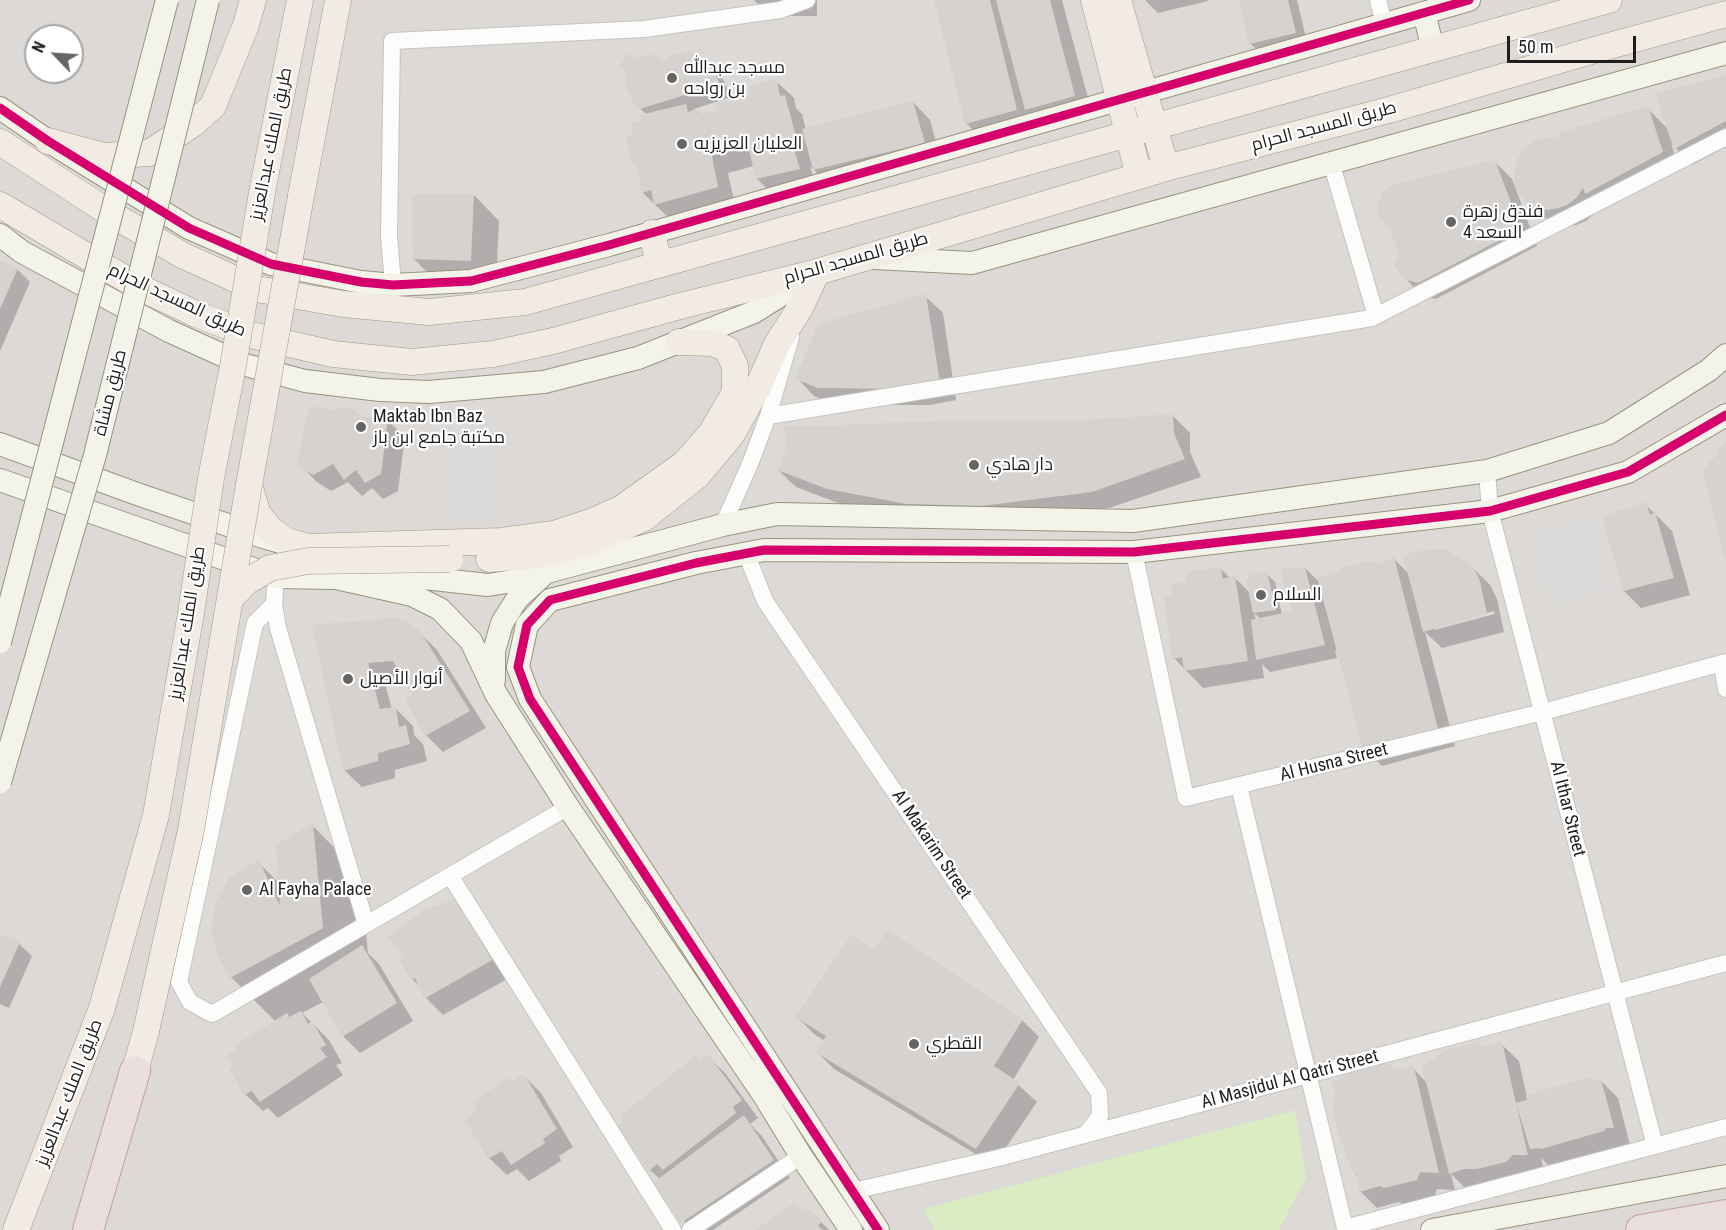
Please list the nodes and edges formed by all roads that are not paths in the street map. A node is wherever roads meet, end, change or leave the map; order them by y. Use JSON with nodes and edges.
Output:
{"nodes":[{"id":1,"x":167,"y":0,"type":"edge"},
{"id":2,"x":208,"y":0,"type":"edge"},
{"id":3,"x":253,"y":0,"type":"edge"},
{"id":4,"x":300,"y":0,"type":"edge"},
{"id":5,"x":338,"y":0,"type":"edge"},
{"id":6,"x":807,"y":0,"type":"edge"},
{"id":7,"x":1094,"y":0,"type":"edge"},
{"id":8,"x":1118,"y":0,"type":"edge"},
{"id":9,"x":1378,"y":0,"type":"edge"},
{"id":10,"x":1469,"y":0,"type":"edge"},
{"id":11,"x":1608,"y":0,"type":"edge"},
{"id":12,"x":1424,"y":13,"type":"junction"},
{"id":13,"x":1726,"y":15,"type":"edge"},
{"id":14,"x":1384,"y":24,"type":"junction"},
{"id":15,"x":1433,"y":49,"type":"junction"},
{"id":16,"x":1726,"y":53,"type":"edge"},
{"id":17,"x":1145,"y":93,"type":"junction"},
{"id":18,"x":1120,"y":100,"type":"junction"},
{"id":19,"x":0,"y":108,"type":"edge"},
{"id":20,"x":1389,"y":110,"type":"junction"},
{"id":21,"x":1155,"y":126,"type":"junction"},
{"id":22,"x":1129,"y":134,"type":"junction"},
{"id":23,"x":1726,"y":137,"type":"edge"},
{"id":24,"x":48,"y":141,"type":"junction"},
{"id":25,"x":0,"y":142,"type":"edge"},
{"id":26,"x":1400,"y":143,"type":"junction"},
{"id":27,"x":1331,"y":162,"type":"junction"},
{"id":28,"x":1166,"y":168,"type":"junction"},
{"id":29,"x":1139,"y":176,"type":"junction"},
{"id":30,"x":0,"y":205,"type":"edge"},
{"id":31,"x":652,"y":233,"type":"junction"},
{"id":32,"x":0,"y":235,"type":"edge"},
{"id":33,"x":864,"y":257,"type":"junction"},
{"id":34,"x":659,"y":264,"type":"junction"},
{"id":35,"x":817,"y":272,"type":"junction"},
{"id":36,"x":393,"y":285,"type":"junction"},
{"id":37,"x":800,"y":308,"type":"junction"},
{"id":38,"x":1376,"y":316,"type":"junction"},
{"id":39,"x":679,"y":342,"type":"junction"},
{"id":40,"x":1726,"y":355,"type":"edge"},
{"id":41,"x":1726,"y":415,"type":"edge"},
{"id":42,"x":768,"y":416,"type":"junction"},
{"id":43,"x":0,"y":444,"type":"edge"},
{"id":44,"x":691,"y":469,"type":"junction"},
{"id":45,"x":1487,"y":471,"type":"junction"},
{"id":46,"x":0,"y":480,"type":"edge"},
{"id":47,"x":249,"y":485,"type":"junction"},
{"id":48,"x":1490,"y":511,"type":"junction"},
{"id":49,"x":723,"y":525,"type":"junction"},
{"id":50,"x":1134,"y":552,"type":"junction"},
{"id":51,"x":746,"y":553,"type":"junction"},
{"id":52,"x":549,"y":572,"type":"junction"},
{"id":53,"x":276,"y":577,"type":"junction"},
{"id":54,"x":231,"y":598,"type":"junction"},
{"id":55,"x":274,"y":604,"type":"junction"},
{"id":56,"x":0,"y":642,"type":"edge"},
{"id":57,"x":1724,"y":663,"type":"edge"},
{"id":58,"x":1726,"y":689,"type":"edge"},
{"id":59,"x":496,"y":694,"type":"junction"},
{"id":60,"x":1543,"y":712,"type":"junction"},
{"id":61,"x":0,"y":782,"type":"edge"},
{"id":62,"x":1239,"y":786,"type":"junction"},
{"id":63,"x":568,"y":807,"type":"junction"},
{"id":64,"x":451,"y":877,"type":"junction"},
{"id":65,"x":366,"y":924,"type":"junction"},
{"id":66,"x":1726,"y":963,"type":"edge"},
{"id":67,"x":1614,"y":993,"type":"junction"},
{"id":68,"x":135,"y":1071,"type":"junction"},
{"id":69,"x":1309,"y":1075,"type":"junction"},
{"id":70,"x":1726,"y":1127,"type":"edge"},
{"id":71,"x":1084,"y":1135,"type":"junction"},
{"id":72,"x":1655,"y":1146,"type":"junction"},
{"id":73,"x":801,"y":1156,"type":"junction"},
{"id":74,"x":1726,"y":1176,"type":"edge"},
{"id":75,"x":853,"y":1191,"type":"junction"},
{"id":76,"x":1726,"y":1215,"type":"edge"},
{"id":77,"x":16,"y":1230,"type":"edge"},
{"id":78,"x":88,"y":1230,"type":"edge"},
{"id":79,"x":110,"y":1230,"type":"edge"},
{"id":80,"x":673,"y":1230,"type":"edge"},
{"id":81,"x":690,"y":1230,"type":"edge"},
{"id":82,"x":851,"y":1230,"type":"edge"},
{"id":83,"x":878,"y":1230,"type":"edge"},
{"id":84,"x":1432,"y":1230,"type":"edge"},
{"id":85,"x":1641,"y":1230,"type":"edge"}],
"edges":[{"from":1,"to":56,"type":"street","bridge":true},
{"from":2,"to":61,"type":"street","name":"طريق مشاة","bridge":true},
{"from":3,"to":24,"type":"main road"},
{"from":4,"to":77,"type":"main road","name":"طريق الملك عبدالعزيز","bridge":true},
{"from":5,"to":47,"type":"main road","name":"طريق الملك عبدالعزيز","bridge":true},
{"from":6,"to":36,"type":"street"},
{"from":7,"to":18,"type":"main road"},
{"from":8,"to":17,"type":"main road"},
{"from":9,"to":14,"type":"street"},
{"from":10,"to":12,"type":"street"},
{"from":11,"to":15,"type":"main road"},
{"from":12,"to":14,"type":"street"},
{"from":12,"to":15,"type":"street"},
{"from":13,"to":20,"type":"main road","name":"طريق المسجد الحرام"},
{"from":14,"to":17,"type":"street"},
{"from":15,"to":21,"type":"main road"},
{"from":16,"to":26,"type":"street"},
{"from":17,"to":18,"type":"street"},
{"from":17,"to":21,"type":"main road"},
{"from":18,"to":22,"type":"main road"},
{"from":18,"to":31,"type":"street"},
{"from":19,"to":24,"type":"street"},
{"from":20,"to":26,"type":"street"},
{"from":20,"to":28,"type":"main road","name":"طريق المسجد الحرام"},
{"from":21,"to":22,"type":"main road"},
{"from":21,"to":28,"type":"main road"},
{"from":22,"to":29,"type":"main road"},
{"from":22,"to":34,"type":"main road"},
{"from":23,"to":38,"type":"street"},
{"from":24,"to":36,"type":"street"},
{"from":25,"to":34,"type":"main road"},
{"from":26,"to":27,"type":"street"},
{"from":27,"to":33,"type":"street"},
{"from":27,"to":38,"type":"street"},
{"from":28,"to":29,"type":"main road","name":"طريق المسجد الحرام"},
{"from":29,"to":33,"type":"main road","name":"طريق المسجد الحرام"},
{"from":30,"to":35,"type":"main road","name":"طريق المسجد الحرام"},
{"from":31,"to":34,"type":"main road"},
{"from":31,"to":36,"type":"street"},
{"from":32,"to":39,"type":"street"},
{"from":33,"to":35,"type":"main road","name":"طريق المسجد الحرام"},
{"from":35,"to":37,"type":"main road"},
{"from":35,"to":39,"type":"street"},
{"from":37,"to":42,"type":"street"},
{"from":37,"to":44,"type":"main road"},
{"from":38,"to":42,"type":"street"},
{"from":39,"to":44,"type":"main road"},
{"from":40,"to":45,"type":"street"},
{"from":41,"to":48,"type":"street"},
{"from":42,"to":49,"type":"street"},
{"from":43,"to":52,"type":"street"},
{"from":44,"to":47,"type":"main road"},
{"from":44,"to":54,"type":"main road","bridge":true},
{"from":45,"to":48,"type":"street","name":"Al Ithar Street"},
{"from":45,"to":49,"type":"street"},
{"from":46,"to":53,"type":"street"},
{"from":47,"to":54,"type":"main road","name":"طريق الملك عبدالعزيز","bridge":true},
{"from":48,"to":50,"type":"street"},
{"from":48,"to":60,"type":"street","name":"Al Ithar Street"},
{"from":49,"to":52,"type":"street"},
{"from":50,"to":51,"type":"street"},
{"from":50,"to":62,"type":"street","name":"Al Husna Street"},
{"from":51,"to":71,"type":"street","name":"Al Makarim Street"},
{"from":51,"to":75,"type":"street"},
{"from":52,"to":59,"type":"street"},
{"from":53,"to":55,"type":"street"},
{"from":53,"to":59,"type":"street"},
{"from":54,"to":68,"type":"main road","name":"طريق الملك عبدالعزيز","bridge":true},
{"from":55,"to":65,"type":"street"},
{"from":55,"to":65,"type":"street"},
{"from":57,"to":58,"type":"street"},
{"from":57,"to":60,"type":"street","name":"Al Husna Street"},
{"from":59,"to":63,"type":"street"},
{"from":60,"to":62,"type":"street","name":"Al Husna Street"},
{"from":60,"to":67,"type":"street","name":"Al Ithar Street"},
{"from":62,"to":69,"type":"street"},
{"from":63,"to":64,"type":"street"},
{"from":63,"to":73,"type":"street"},
{"from":64,"to":65,"type":"street"},
{"from":64,"to":80,"type":"street"},
{"from":66,"to":67,"type":"street","name":"Al Masjidul Al Qatri Street"},
{"from":67,"to":69,"type":"street","name":"Al Masjidul Al Qatri Street"},
{"from":67,"to":72,"type":"street","name":"Al Ithar Street"},
{"from":68,"to":78,"type":"highway"},
{"from":68,"to":79,"type":"highway"},
{"from":69,"to":71,"type":"street","name":"Al Masjidul Al Qatri Street"},
{"from":69,"to":72,"type":"street"},
{"from":70,"to":72,"type":"street"},
{"from":71,"to":75,"type":"street","name":"Al Masjidul Al Qatri Street"},
{"from":73,"to":81,"type":"street"},
{"from":73,"to":82,"type":"street"},
{"from":74,"to":84,"type":"street"},
{"from":75,"to":83,"type":"street"},
{"from":76,"to":85,"type":"highway"}]}
